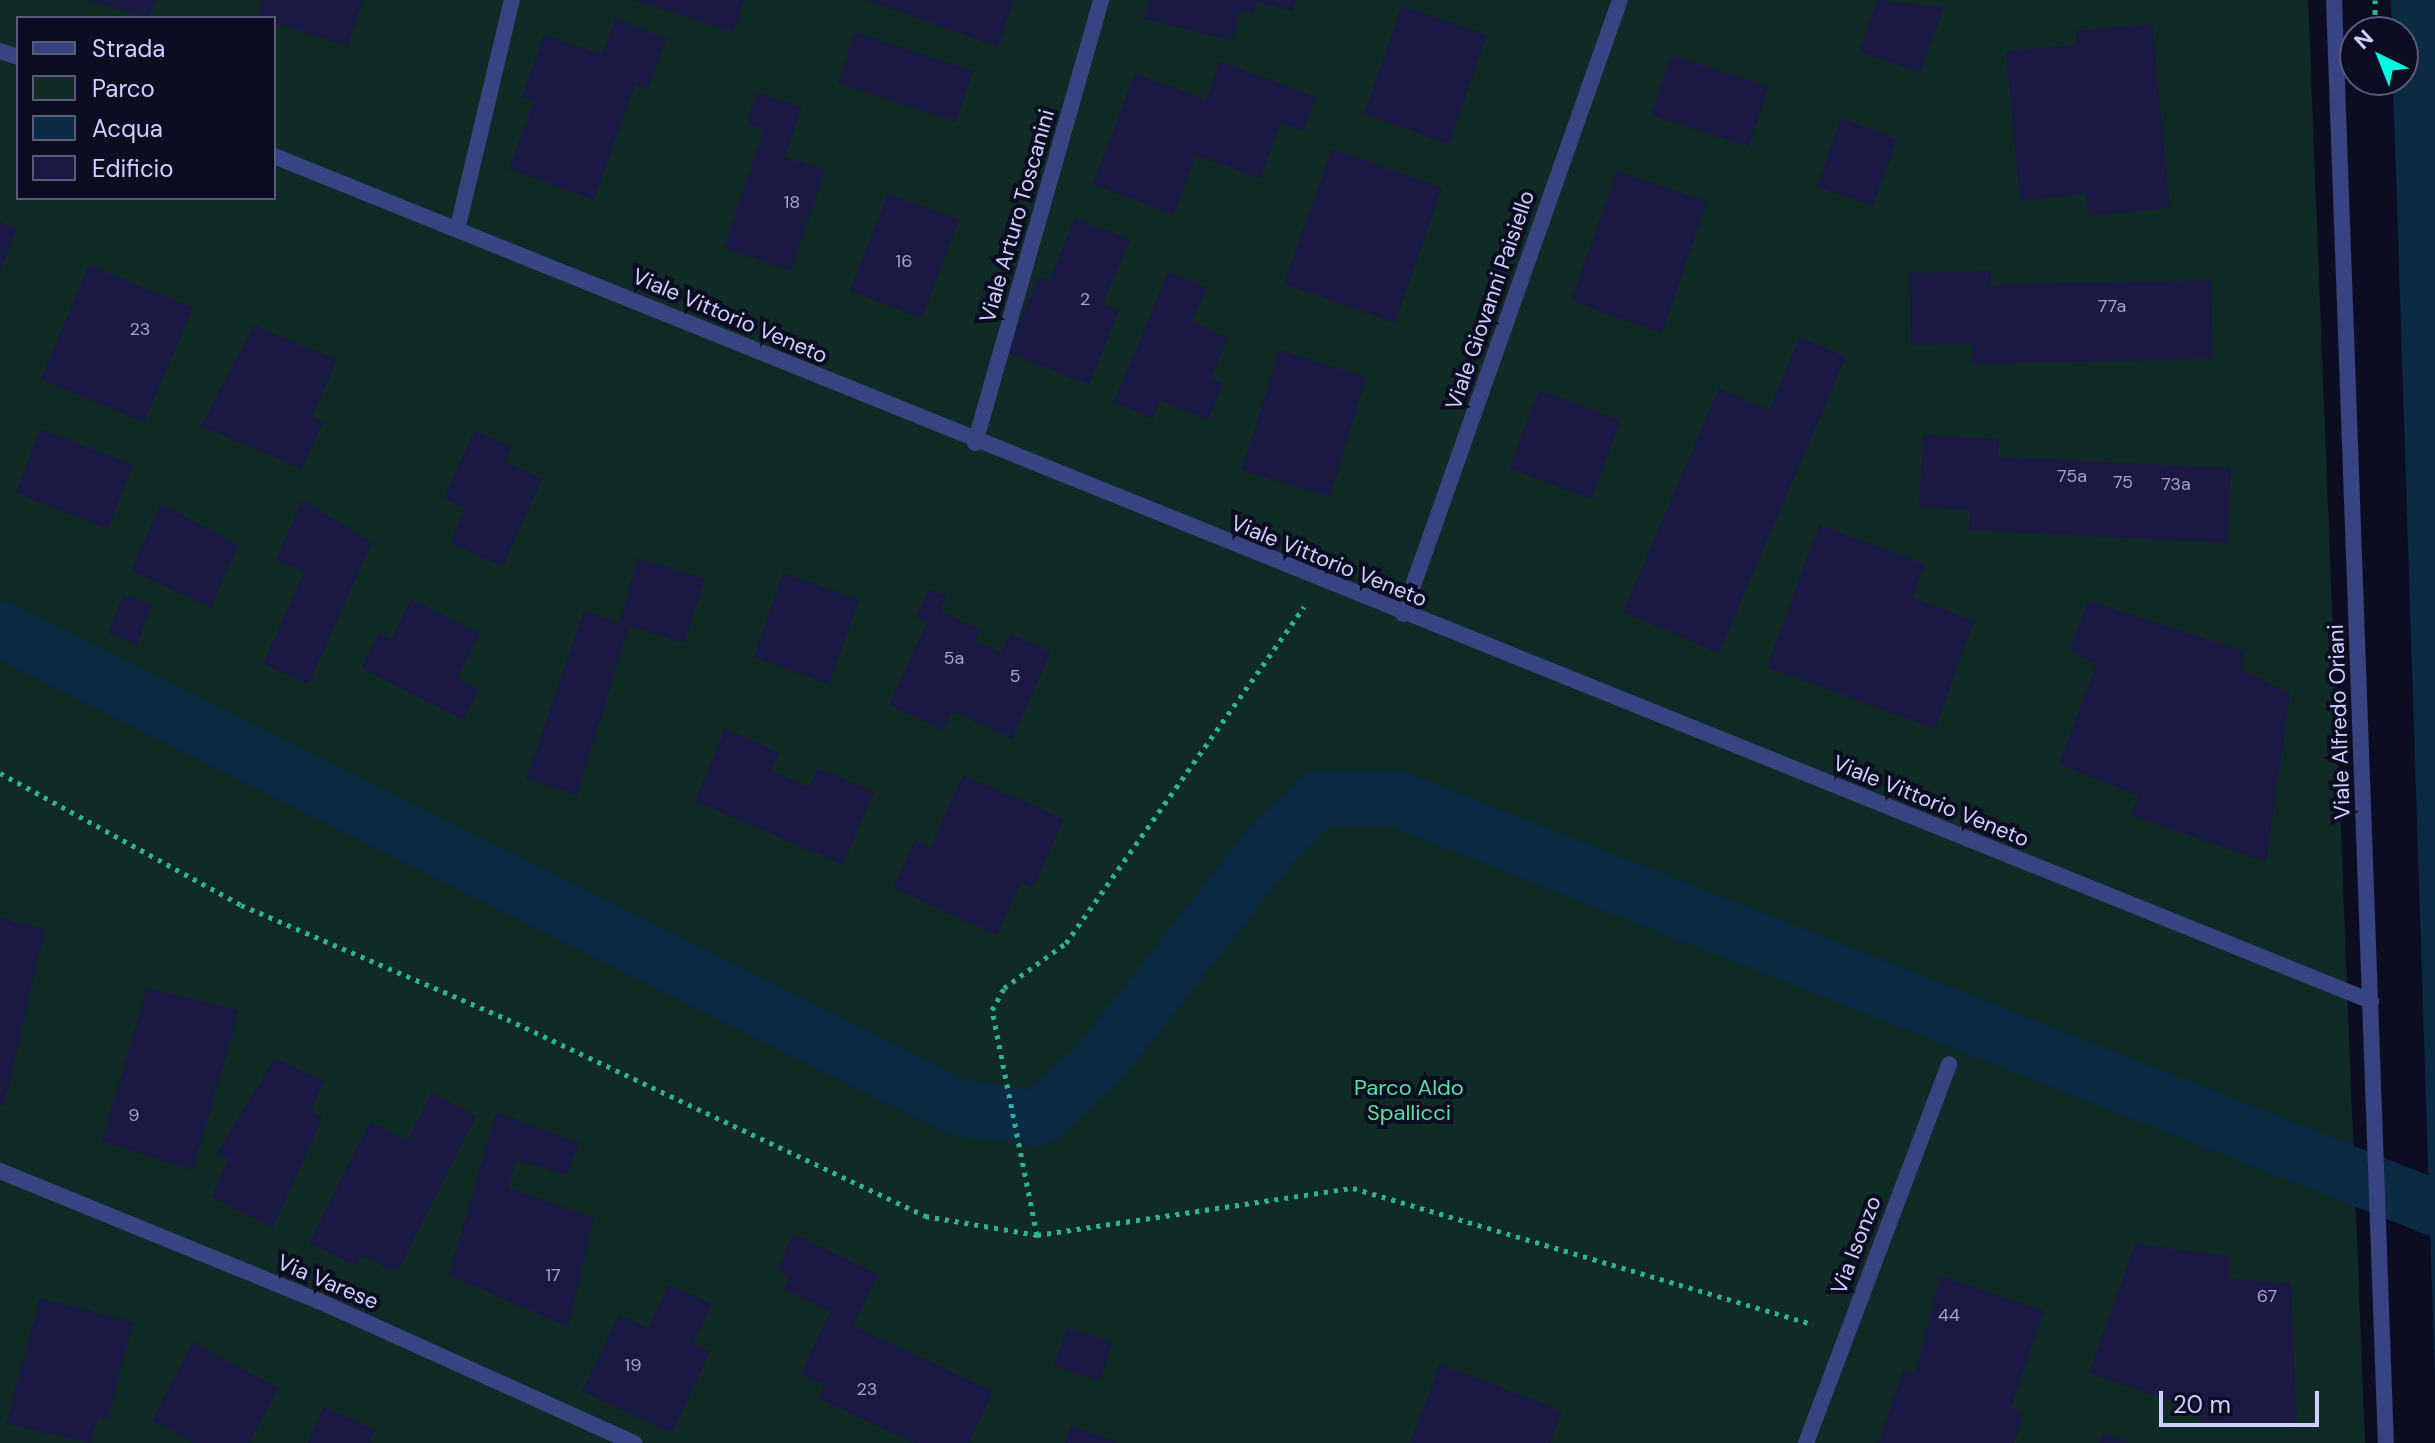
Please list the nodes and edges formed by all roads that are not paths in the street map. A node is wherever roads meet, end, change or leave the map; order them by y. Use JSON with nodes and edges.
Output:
{"nodes":[{"id":1,"x":512,"y":0,"type":"edge"},
{"id":2,"x":1101,"y":0,"type":"edge"},
{"id":3,"x":1620,"y":0,"type":"edge"},
{"id":4,"x":2334,"y":0,"type":"edge"},
{"id":5,"x":276,"y":157,"type":"edge"},
{"id":6,"x":458,"y":226,"type":"junction"},
{"id":7,"x":975,"y":443,"type":"junction"},
{"id":8,"x":1403,"y":614,"type":"junction"},
{"id":9,"x":2371,"y":1001,"type":"junction"},
{"id":10,"x":1949,"y":1064,"type":"dead end"},
{"id":11,"x":0,"y":1171,"type":"edge"},
{"id":12,"x":634,"y":1443,"type":"edge"},
{"id":13,"x":1806,"y":1443,"type":"edge"},
{"id":14,"x":2386,"y":1443,"type":"edge"}],
"edges":[{"from":1,"to":6,"type":"street"},
{"from":2,"to":7,"type":"street","name":"Viale Arturo Toscanini"},
{"from":3,"to":8,"type":"street","name":"Viale Giovanni Paisiello"},
{"from":4,"to":9,"type":"street","name":"Viale Alfredo Oriani"},
{"from":5,"to":6,"type":"street","name":"Viale Vittorio Veneto"},
{"from":6,"to":7,"type":"street","name":"Viale Vittorio Veneto"},
{"from":7,"to":8,"type":"street","name":"Viale Vittorio Veneto"},
{"from":8,"to":9,"type":"street","name":"Viale Vittorio Veneto"},
{"from":9,"to":14,"type":"street","name":"Viale Alfredo Oriani"},
{"from":10,"to":13,"type":"street","name":"Via Isonzo"},
{"from":11,"to":12,"type":"street","name":"Via Varese"}]}
